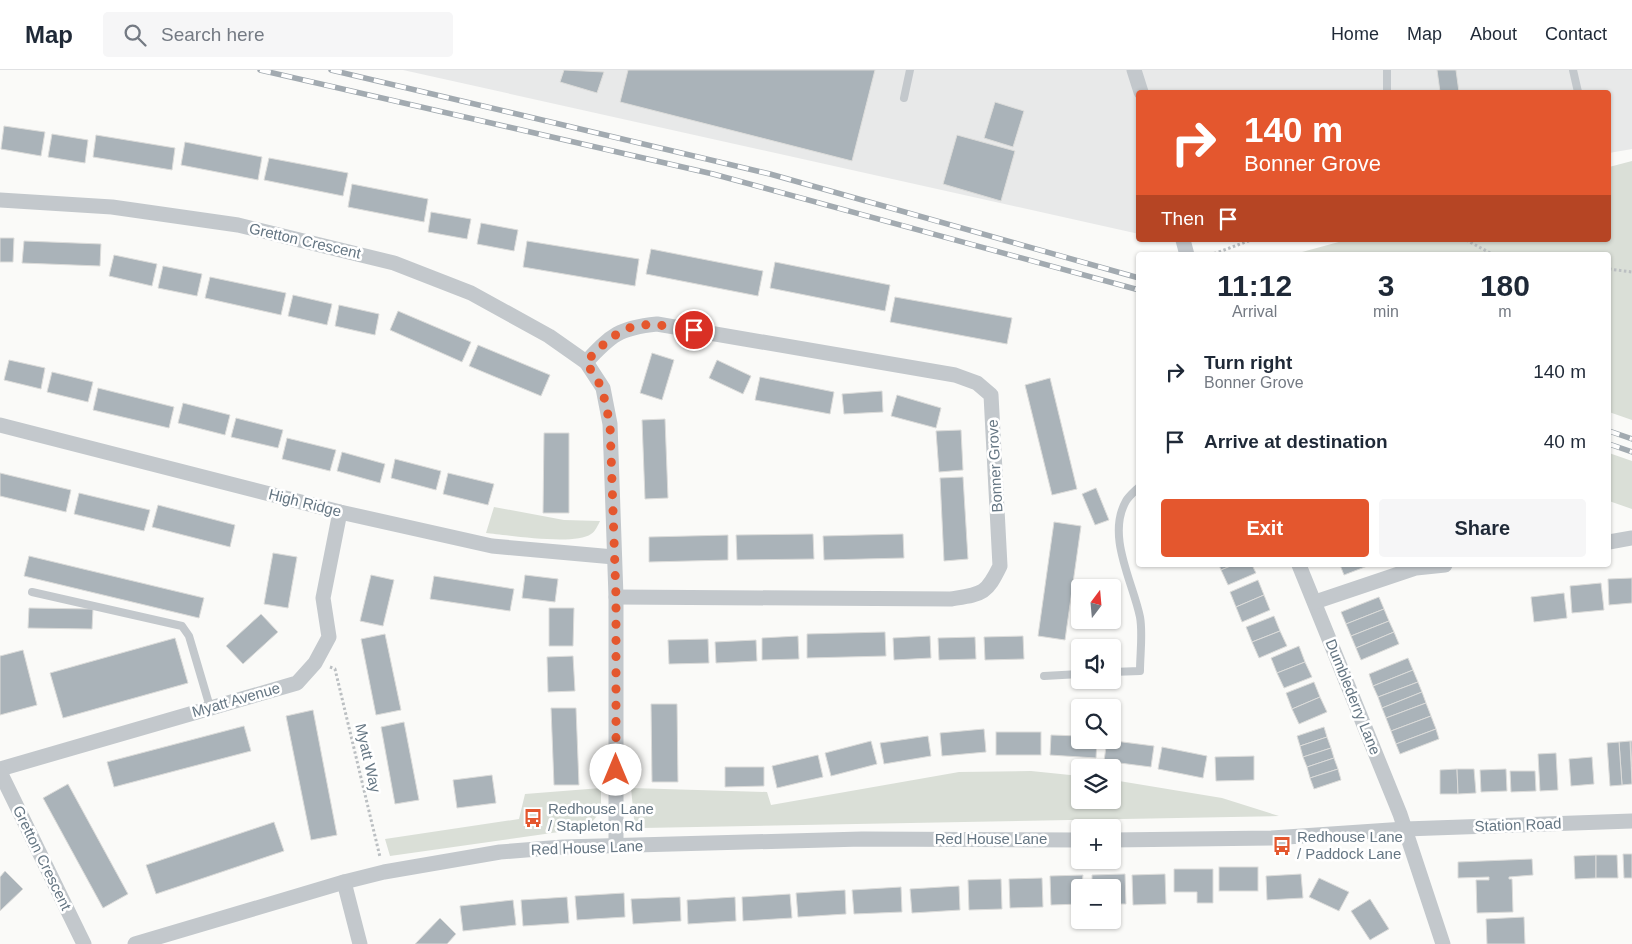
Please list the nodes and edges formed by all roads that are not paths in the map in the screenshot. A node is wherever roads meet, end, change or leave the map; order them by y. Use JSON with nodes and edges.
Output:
{"nodes":[{"id":1,"x":910,"y":70,"type":"edge"},
{"id":2,"x":1134,"y":70,"type":"edge"},
{"id":3,"x":1386,"y":70,"type":"edge"},
{"id":4,"x":1573,"y":70,"type":"edge"},
{"id":5,"x":1140,"y":90,"type":"edge"},
{"id":6,"x":1387,"y":90,"type":"edge"},
{"id":7,"x":1578,"y":90,"type":"edge"},
{"id":8,"x":904,"y":98,"type":"dead end"},
{"id":9,"x":0,"y":200,"type":"edge"},
{"id":10,"x":586,"y":362,"type":"junction"},
{"id":11,"x":0,"y":425,"type":"edge"},
{"id":12,"x":1136,"y":489,"type":"edge"},
{"id":13,"x":340,"y":512,"type":"junction"},
{"id":14,"x":1632,"y":538,"type":"edge"},
{"id":15,"x":1611,"y":542,"type":"edge"},
{"id":16,"x":614,"y":557,"type":"junction"},
{"id":17,"x":1301,"y":567,"type":"edge"},
{"id":18,"x":1426,"y":567,"type":"edge"},
{"id":19,"x":32,"y":592,"type":"dead end"},
{"id":20,"x":616,"y":597,"type":"junction"},
{"id":21,"x":1315,"y":602,"type":"junction"},
{"id":22,"x":1121,"y":672,"type":"edge"},
{"id":23,"x":1071,"y":674,"type":"edge"},
{"id":24,"x":1044,"y":676,"type":"dead end"},
{"id":25,"x":210,"y":707,"type":"junction"},
{"id":26,"x":0,"y":771,"type":"edge"},
{"id":27,"x":1632,"y":821,"type":"edge"},
{"id":28,"x":1405,"y":829,"type":"junction"},
{"id":29,"x":1071,"y":840,"type":"edge"},
{"id":30,"x":1121,"y":840,"type":"edge"},
{"id":31,"x":616,"y":846,"type":"junction"},
{"id":32,"x":344,"y":882,"type":"junction"},
{"id":33,"x":84,"y":944,"type":"edge"},
{"id":34,"x":135,"y":944,"type":"edge"},
{"id":35,"x":360,"y":944,"type":"edge"},
{"id":36,"x":1443,"y":944,"type":"edge"}],
"edges":[{"from":1,"to":8,"type":"lane"},
{"from":2,"to":5,"type":"street"},
{"from":3,"to":6,"type":"lane"},
{"from":4,"to":7,"type":"lane"},
{"from":9,"to":10,"type":"street","name":"Gretton Crescent"},
{"from":10,"to":16,"type":"street"},
{"from":10,"to":20,"type":"street","name":"Bonner Grove"},
{"from":11,"to":13,"type":"street","name":"High Ridge"},
{"from":12,"to":22,"type":"lane"},
{"from":13,"to":16,"type":"street","name":"High Ridge"},
{"from":13,"to":25,"type":"street","name":"Myatt Avenue"},
{"from":14,"to":15,"type":"street"},
{"from":16,"to":20,"type":"street"},
{"from":17,"to":21,"type":"street","name":"Dumblederry Lane"},
{"from":18,"to":21,"type":"street"},
{"from":19,"to":25,"type":"lane"},
{"from":20,"to":31,"type":"street"},
{"from":21,"to":28,"type":"street","name":"Dumblederry Lane"},
{"from":23,"to":24,"type":"lane"},
{"from":25,"to":26,"type":"street","name":"Myatt Avenue"},
{"from":26,"to":33,"type":"street","name":"Gretton Crescent"},
{"from":27,"to":28,"type":"street","name":"Station Road"},
{"from":28,"to":30,"type":"street"},
{"from":28,"to":36,"type":"street","name":"Dumblederry Lane"},
{"from":29,"to":31,"type":"street","name":"Red House Lane"},
{"from":31,"to":32,"type":"street","name":"Red House Lane"},
{"from":32,"to":34,"type":"street","name":"Red House Lane"},
{"from":32,"to":35,"type":"street"}]}
